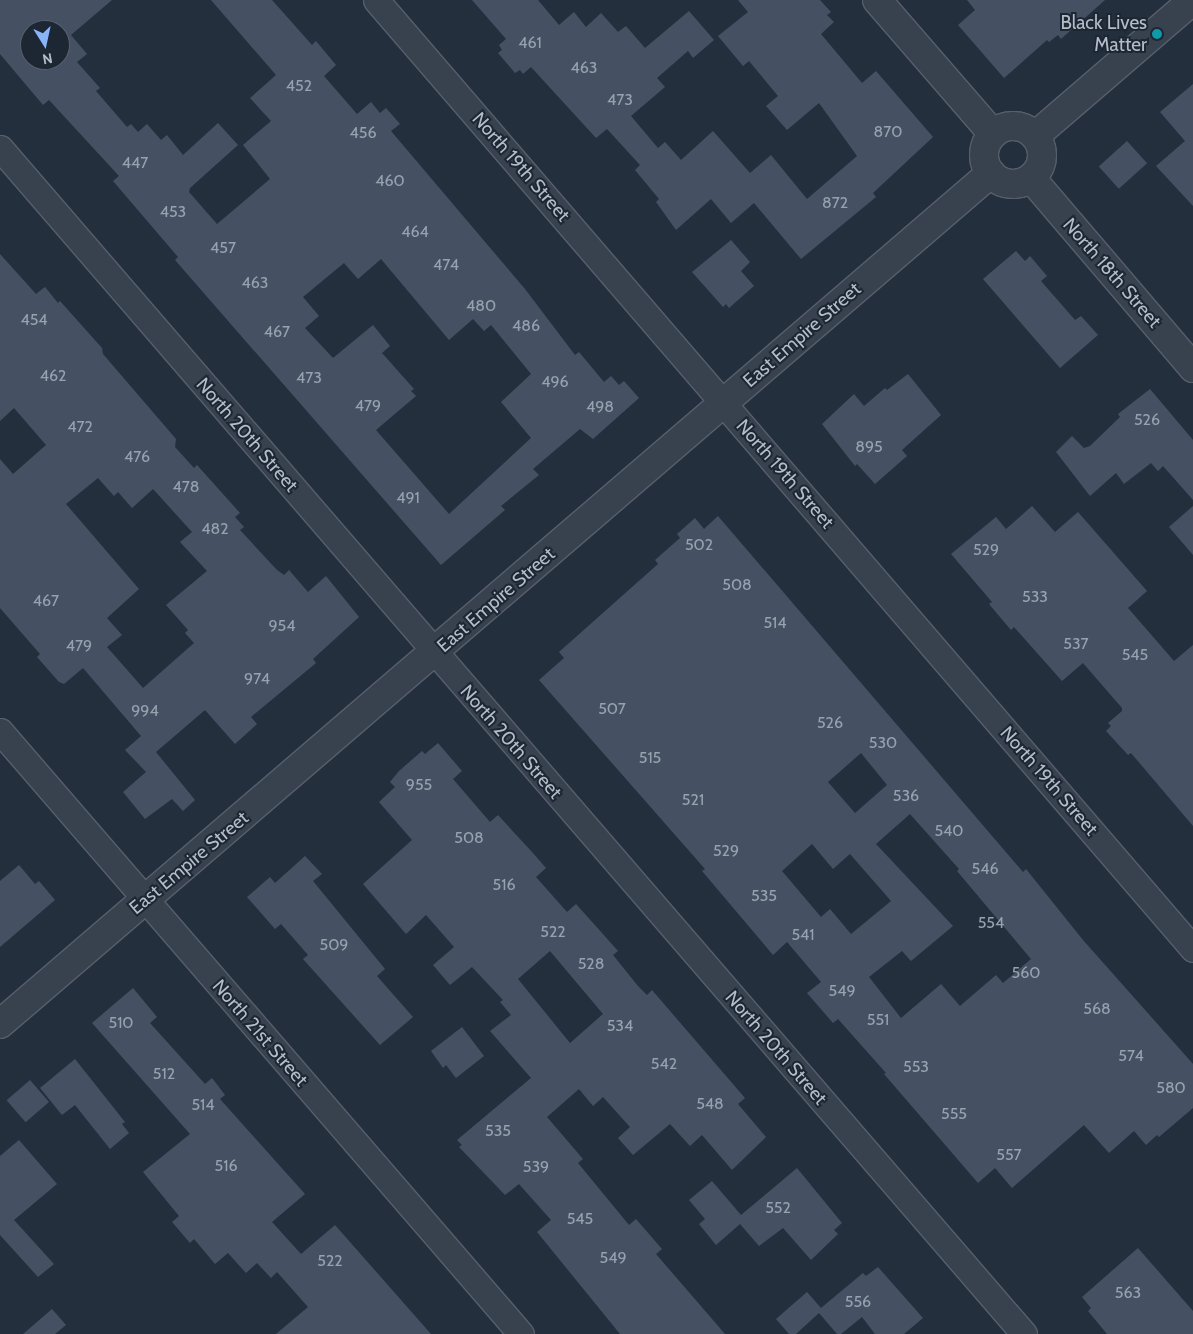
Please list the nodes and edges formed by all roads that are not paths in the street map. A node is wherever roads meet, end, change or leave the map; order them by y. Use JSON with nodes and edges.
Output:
{"nodes":[{"id":1,"x":376,"y":0,"type":"edge"},
{"id":2,"x":877,"y":0,"type":"edge"},
{"id":3,"x":1192,"y":0,"type":"edge"},
{"id":4,"x":993,"y":134,"type":"junction"},
{"id":5,"x":1035,"y":136,"type":"junction"},
{"id":6,"x":0,"y":148,"type":"edge"},
{"id":7,"x":991,"y":173,"type":"junction"},
{"id":8,"x":1030,"y":178,"type":"junction"},
{"id":9,"x":1193,"y":368,"type":"edge"},
{"id":10,"x":724,"y":402,"type":"junction"},
{"id":11,"x":434,"y":653,"type":"junction"},
{"id":12,"x":0,"y":731,"type":"edge"},
{"id":13,"x":145,"y":899,"type":"junction"},
{"id":14,"x":1193,"y":949,"type":"edge"},
{"id":15,"x":0,"y":1024,"type":"edge"},
{"id":16,"x":521,"y":1334,"type":"edge"},
{"id":17,"x":1024,"y":1334,"type":"edge"}],
"edges":[{"from":1,"to":10,"type":"street","name":"North 19th Street"},
{"from":2,"to":4,"type":"street"},
{"from":3,"to":5,"type":"street"},
{"from":4,"to":5,"type":"street"},
{"from":4,"to":7,"type":"street"},
{"from":5,"to":8,"type":"street"},
{"from":6,"to":11,"type":"street","name":"North 20th Street"},
{"from":7,"to":8,"type":"street"},
{"from":7,"to":10,"type":"street","name":"East Empire Street"},
{"from":8,"to":9,"type":"street","name":"North 18th Street"},
{"from":10,"to":11,"type":"street","name":"East Empire Street"},
{"from":10,"to":14,"type":"street","name":"North 19th Street"},
{"from":11,"to":13,"type":"street","name":"East Empire Street"},
{"from":11,"to":17,"type":"street","name":"North 20th Street"},
{"from":12,"to":13,"type":"street","name":"North 21st Street"},
{"from":13,"to":15,"type":"street","name":"East Empire Street"},
{"from":13,"to":16,"type":"street","name":"North 21st Street"}]}
